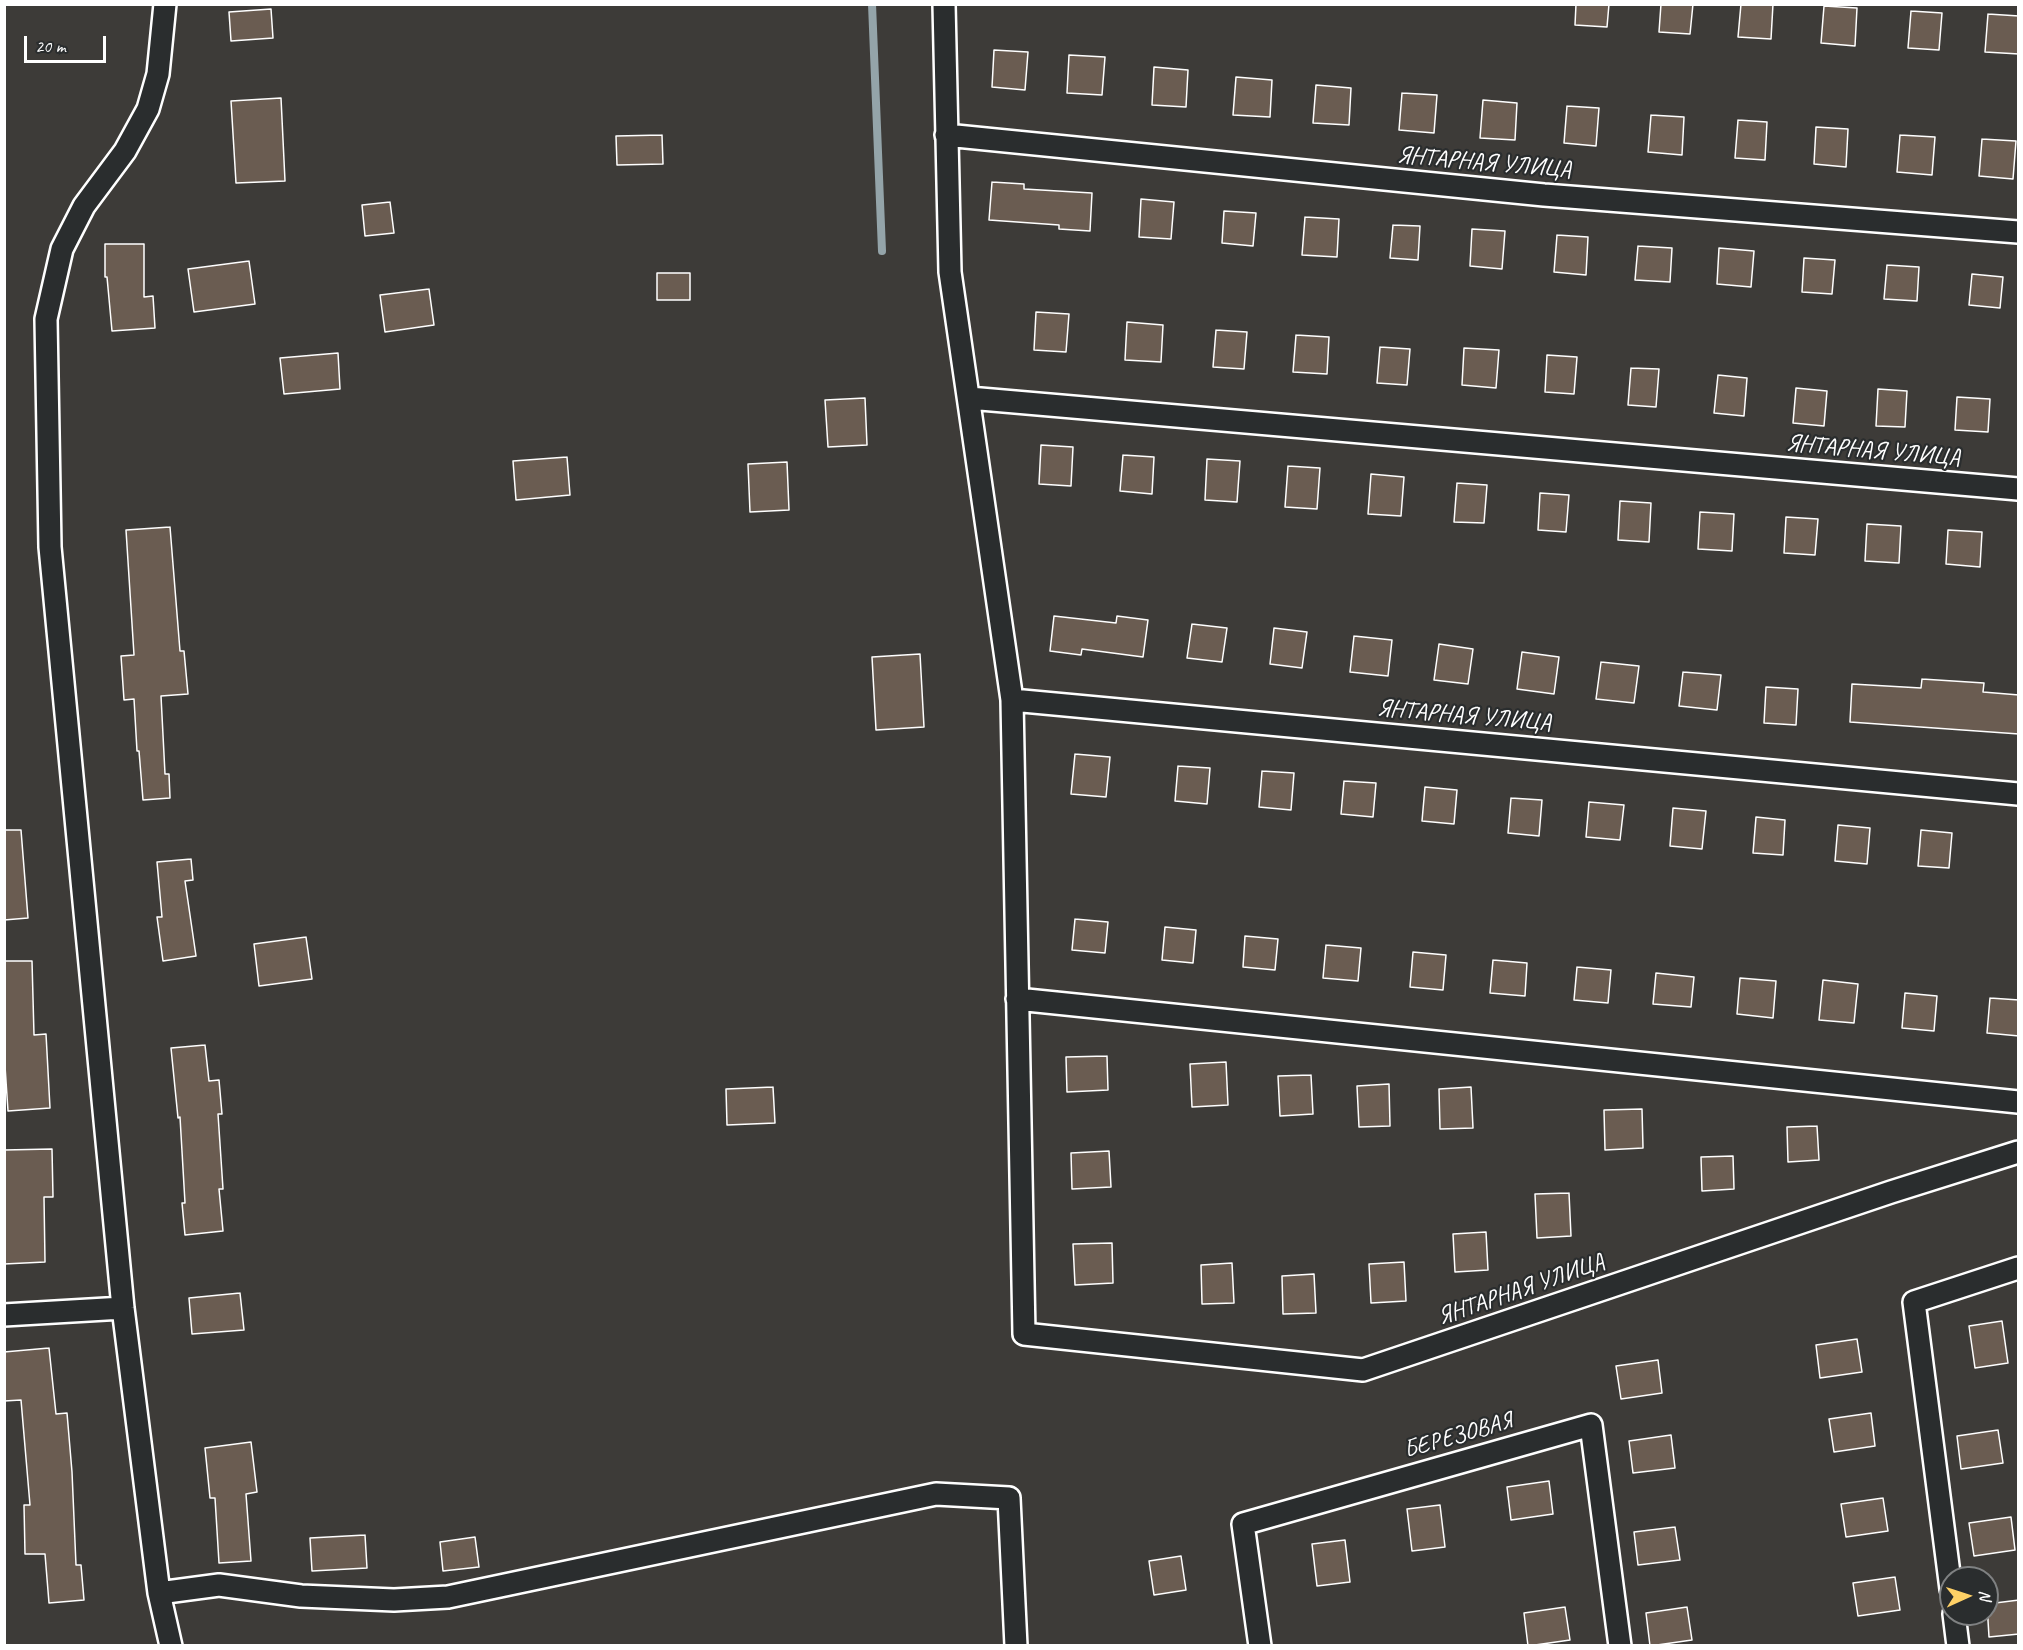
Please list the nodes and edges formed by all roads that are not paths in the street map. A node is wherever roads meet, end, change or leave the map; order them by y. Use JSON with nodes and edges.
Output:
{"nodes":[{"id":1,"x":165,"y":4,"type":"edge"},
{"id":2,"x":944,"y":4,"type":"edge"},
{"id":3,"x":946,"y":135,"type":"junction"},
{"id":4,"x":2019,"y":232,"type":"edge"},
{"id":5,"x":969,"y":398,"type":"junction"},
{"id":6,"x":2019,"y":489,"type":"edge"},
{"id":7,"x":1012,"y":700,"type":"junction"},
{"id":8,"x":2019,"y":794,"type":"edge"},
{"id":9,"x":1017,"y":999,"type":"junction"},
{"id":10,"x":2019,"y":1102,"type":"edge"},
{"id":11,"x":2019,"y":1152,"type":"edge"},
{"id":12,"x":2019,"y":1268,"type":"edge"},
{"id":13,"x":123,"y":1308,"type":"junction"},
{"id":14,"x":4,"y":1315,"type":"edge"},
{"id":15,"x":1948,"y":1566,"type":"edge"},
{"id":16,"x":159,"y":1593,"type":"junction"},
{"id":17,"x":1956,"y":1626,"type":"edge"},
{"id":18,"x":171,"y":1646,"type":"edge"},
{"id":19,"x":1016,"y":1646,"type":"edge"},
{"id":20,"x":1260,"y":1646,"type":"edge"},
{"id":21,"x":1620,"y":1646,"type":"edge"},
{"id":22,"x":1958,"y":1646,"type":"edge"}],
"edges":[{"from":1,"to":13,"type":"street"},
{"from":2,"to":3,"type":"street"},
{"from":3,"to":4,"type":"street","name":"ЯНТАРНАЯ УЛИЦА"},
{"from":3,"to":5,"type":"street"},
{"from":5,"to":6,"type":"street","name":"ЯНТАРНАЯ УЛИЦА"},
{"from":5,"to":7,"type":"street"},
{"from":7,"to":8,"type":"street","name":"ЯНТАРНАЯ УЛИЦА"},
{"from":7,"to":9,"type":"street"},
{"from":9,"to":10,"type":"street"},
{"from":9,"to":11,"type":"street","name":"ЯНТАРНАЯ УЛИЦА"},
{"from":12,"to":15,"type":"street"},
{"from":13,"to":14,"type":"street"},
{"from":13,"to":16,"type":"street"},
{"from":16,"to":18,"type":"street"},
{"from":16,"to":19,"type":"street"},
{"from":17,"to":22,"type":"street"},
{"from":20,"to":21,"type":"street","name":"БЕРЕЗОВАЯ"}]}
